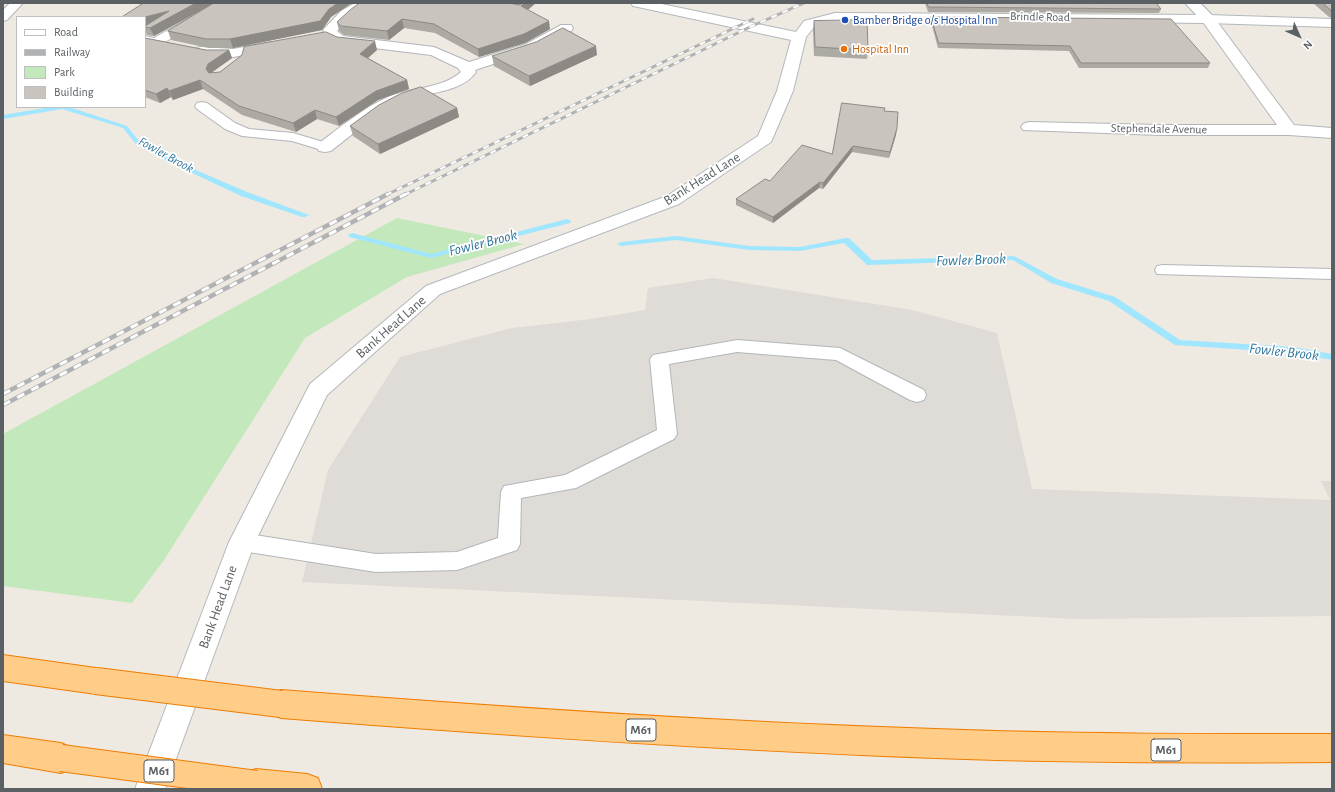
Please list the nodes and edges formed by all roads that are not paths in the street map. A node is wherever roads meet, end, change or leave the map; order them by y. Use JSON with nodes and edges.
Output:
{"nodes":[{"id":1,"x":17,"y":3,"type":"edge"},
{"id":2,"x":365,"y":3,"type":"edge"},
{"id":3,"x":638,"y":3,"type":"edge"},
{"id":4,"x":1192,"y":3,"type":"edge"},
{"id":5,"x":200,"y":15,"type":"edge"},
{"id":6,"x":3,"y":17,"type":"edge"},
{"id":7,"x":1208,"y":19,"type":"junction"},
{"id":8,"x":1332,"y":23,"type":"edge"},
{"id":9,"x":566,"y":28,"type":"edge"},
{"id":10,"x":331,"y":34,"type":"junction"},
{"id":11,"x":316,"y":37,"type":"edge"},
{"id":12,"x":799,"y":37,"type":"junction"},
{"id":13,"x":151,"y":41,"type":"edge"},
{"id":14,"x":285,"y":43,"type":"edge"},
{"id":15,"x":466,"y":68,"type":"junction"},
{"id":16,"x":202,"y":106,"type":"dead end"},
{"id":17,"x":1029,"y":127,"type":"dead end"},
{"id":18,"x":1289,"y":130,"type":"junction"},
{"id":19,"x":1332,"y":133,"type":"edge"},
{"id":20,"x":325,"y":147,"type":"joint"},
{"id":21,"x":1163,"y":270,"type":"dead end"},
{"id":22,"x":1332,"y":274,"type":"edge"},
{"id":23,"x":917,"y":395,"type":"dead end"},
{"id":24,"x":242,"y":542,"type":"junction"},
{"id":25,"x":3,"y":668,"type":"edge"},
{"id":26,"x":1332,"y":748,"type":"edge"},
{"id":27,"x":3,"y":749,"type":"edge"},
{"id":28,"x":150,"y":789,"type":"edge"},
{"id":29,"x":307,"y":789,"type":"edge"}],
"edges":[{"from":1,"to":6,"type":"lane"},
{"from":2,"to":10,"type":"street"},
{"from":3,"to":12,"type":"street"},
{"from":4,"to":7,"type":"street"},
{"from":5,"to":13,"type":"lane"},
{"from":7,"to":8,"type":"street","name":"Brindle Road"},
{"from":7,"to":12,"type":"street","name":"Brindle Road"},
{"from":7,"to":18,"type":"street"},
{"from":9,"to":15,"type":"street"},
{"from":10,"to":11,"type":"street"},
{"from":10,"to":15,"type":"street"},
{"from":12,"to":24,"type":"street","name":"Bank Head Lane"},
{"from":13,"to":14,"type":"street"},
{"from":15,"to":20,"type":"street"},
{"from":16,"to":20,"type":"lane"},
{"from":17,"to":18,"type":"street","name":"Stephendale Avenue"},
{"from":18,"to":19,"type":"street","name":"Stephendale Avenue"},
{"from":21,"to":22,"type":"lane"},
{"from":23,"to":24,"type":"lane"},
{"from":24,"to":28,"type":"street","name":"Bank Head Lane"},
{"from":25,"to":26,"type":"highway","number":"M61","bridge":true},
{"from":27,"to":29,"type":"highway","number":"M61","bridge":true}]}
